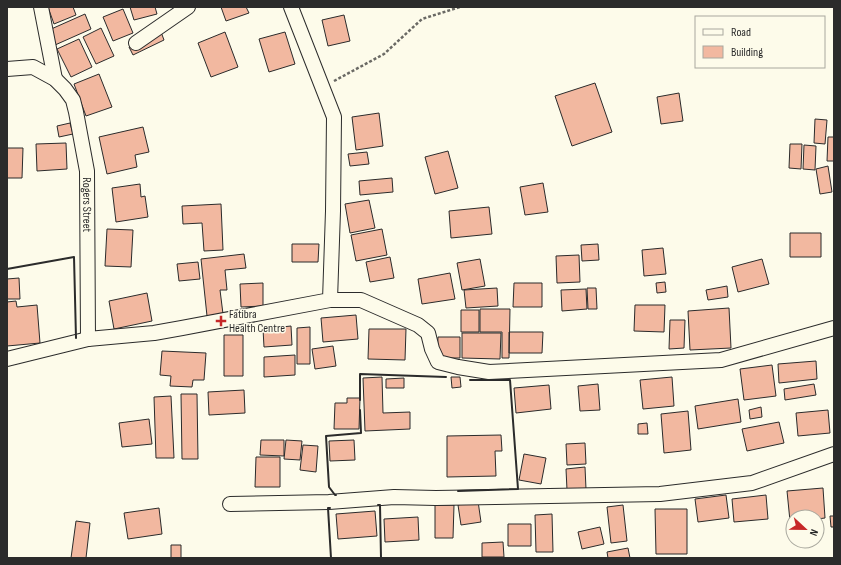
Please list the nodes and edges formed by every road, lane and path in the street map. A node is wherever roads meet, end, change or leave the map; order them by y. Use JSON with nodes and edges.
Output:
{"nodes":[{"id":1,"x":41,"y":7,"type":"edge"},
{"id":2,"x":188,"y":7,"type":"edge"},
{"id":3,"x":290,"y":7,"type":"edge"},
{"id":4,"x":460,"y":7,"type":"edge"},
{"id":5,"x":136,"y":43,"type":"dead end"},
{"id":6,"x":7,"y":69,"type":"edge"},
{"id":7,"x":55,"y":79,"type":"junction"},
{"id":8,"x":322,"y":88,"type":"junction"},
{"id":9,"x":330,"y":300,"type":"junction"},
{"id":10,"x":834,"y":328,"type":"edge"},
{"id":11,"x":88,"y":339,"type":"junction"},
{"id":12,"x":7,"y":359,"type":"edge"},
{"id":13,"x":834,"y":454,"type":"edge"},
{"id":14,"x":230,"y":504,"type":"dead end"}],
"edges":[{"from":1,"to":7,"type":"street"},
{"from":2,"to":5,"type":"street"},
{"from":3,"to":8,"type":"street"},
{"from":4,"to":8,"type":"path"},
{"from":6,"to":7,"type":"street"},
{"from":7,"to":11,"type":"street","name":"Rogers Street"},
{"from":8,"to":9,"type":"street"},
{"from":9,"to":10,"type":"street"},
{"from":9,"to":11,"type":"street"},
{"from":11,"to":12,"type":"street"},
{"from":13,"to":14,"type":"street"}]}
